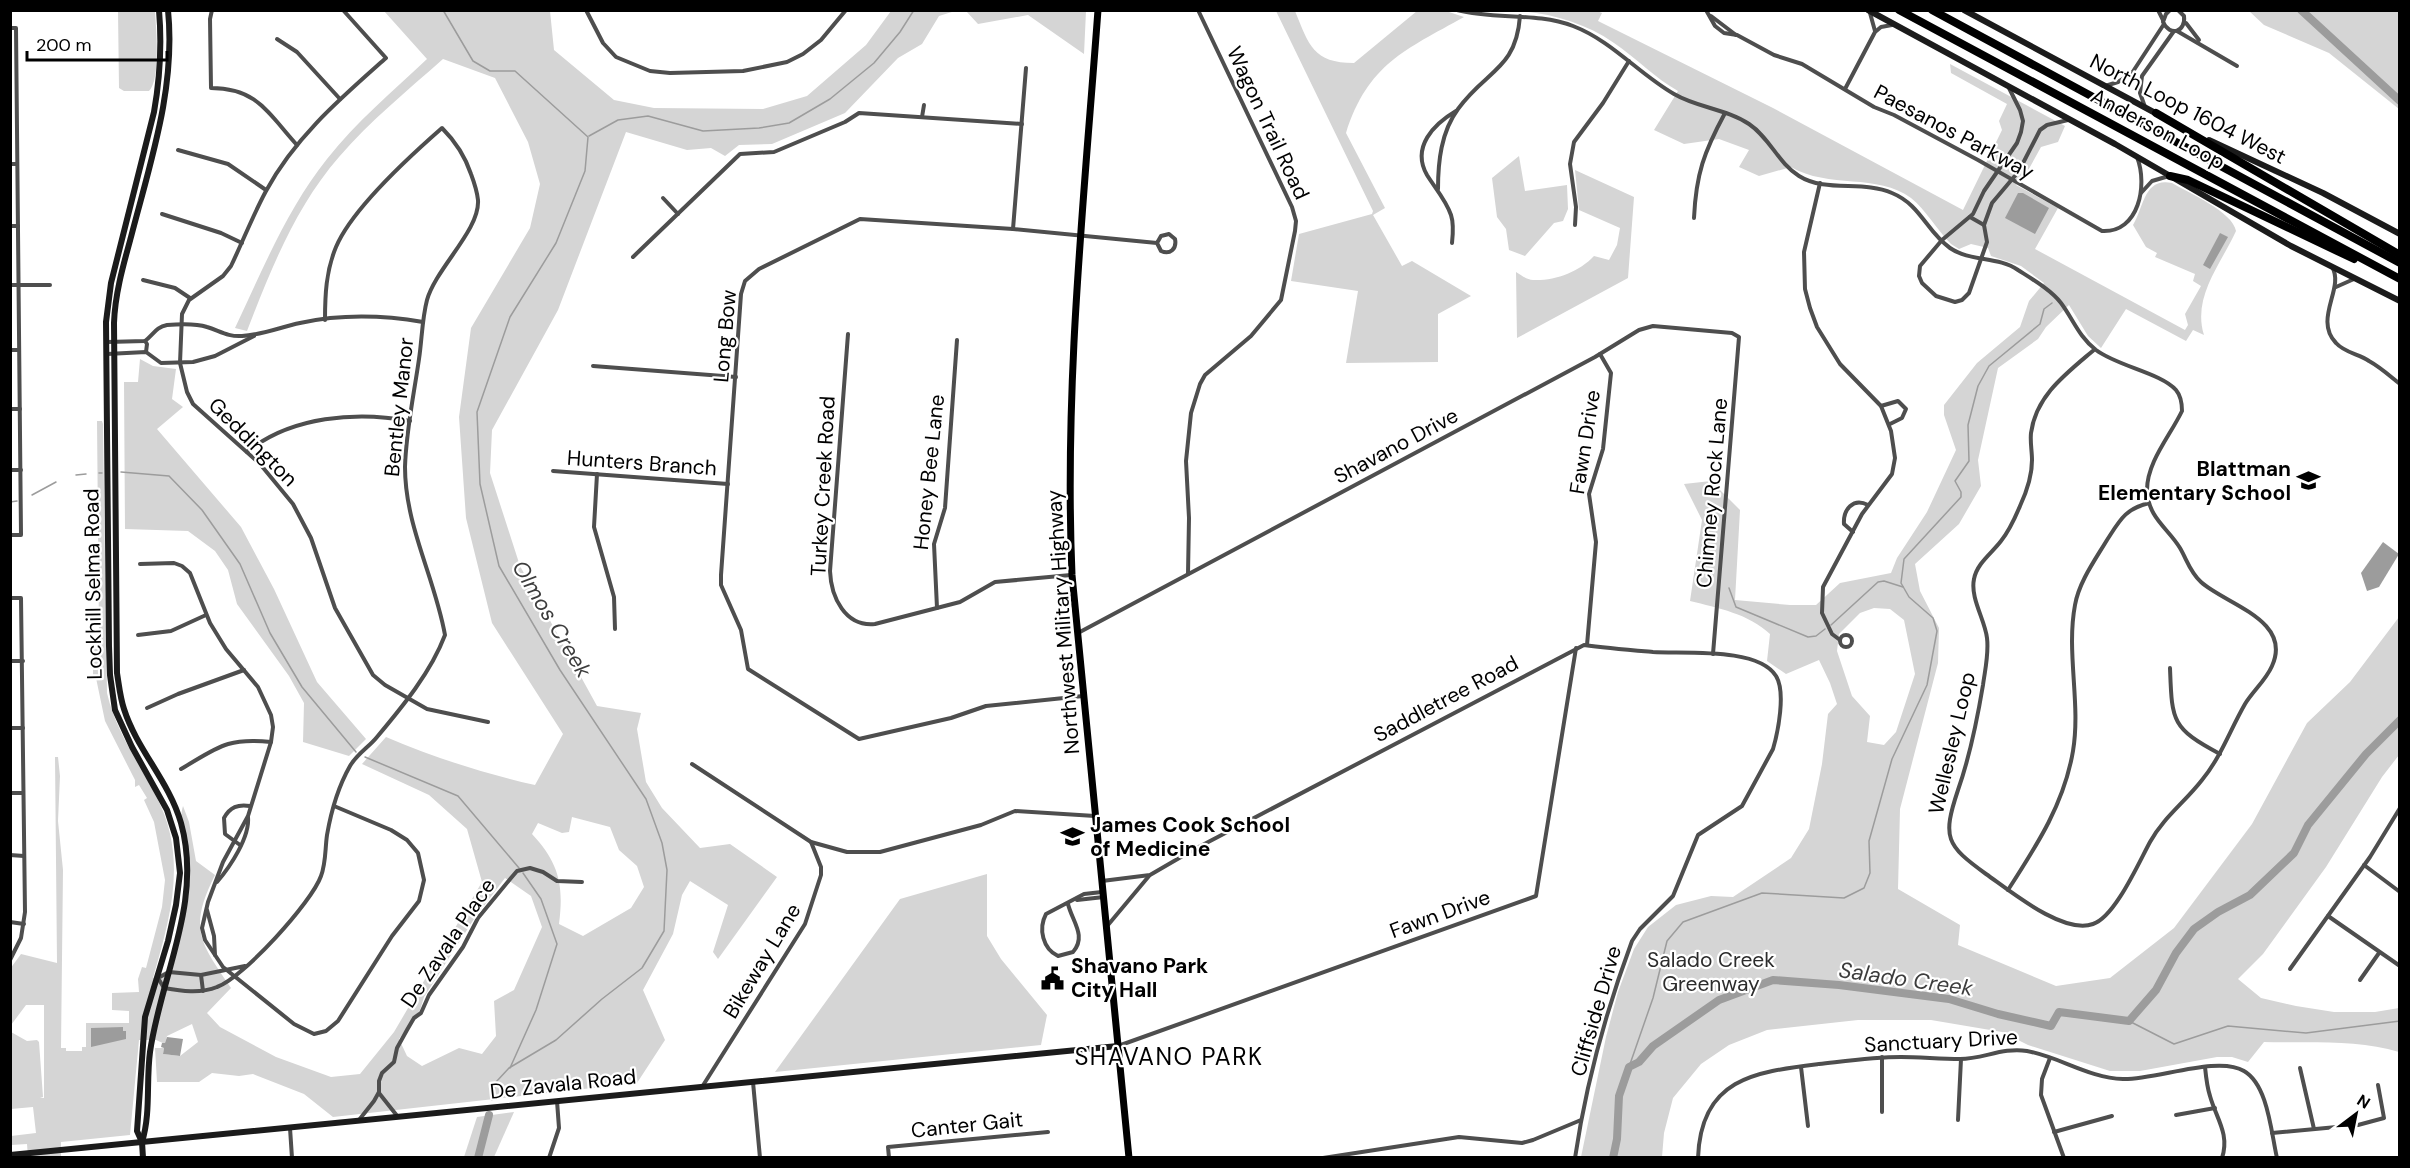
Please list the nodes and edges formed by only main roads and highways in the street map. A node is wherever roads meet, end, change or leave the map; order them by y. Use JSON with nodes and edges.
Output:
{"nodes":[{"id":1,"x":159,"y":10,"type":"edge"},
{"id":2,"x":168,"y":10,"type":"edge"},
{"id":3,"x":1098,"y":10,"type":"edge"},
{"id":4,"x":1899,"y":10,"type":"edge"},
{"id":5,"x":1932,"y":10,"type":"edge"},
{"id":6,"x":1964,"y":10,"type":"edge"},
{"id":7,"x":1869,"y":11,"type":"edge"},
{"id":8,"x":2156,"y":113,"type":"junction"},
{"id":9,"x":2170,"y":176,"type":"junction"},
{"id":10,"x":2400,"y":234,"type":"edge"},
{"id":11,"x":2400,"y":255,"type":"edge"},
{"id":12,"x":2400,"y":263,"type":"edge"},
{"id":13,"x":2400,"y":280,"type":"edge"},
{"id":14,"x":2400,"y":301,"type":"edge"},
{"id":15,"x":1118,"y":1046,"type":"junction"},
{"id":16,"x":142,"y":1142,"type":"junction"},
{"id":17,"x":10,"y":1155,"type":"edge"},
{"id":18,"x":143,"y":1158,"type":"edge"},
{"id":19,"x":1129,"y":1158,"type":"edge"}],
"edges":[{"from":1,"to":16,"type":"main road","name":"Lockhill Selma Road"},
{"from":2,"to":16,"type":"main road","name":"Lockhill Selma Road"},
{"from":3,"to":15,"type":"main road","name":"Northwest Military Highway"},
{"from":4,"to":13,"type":"highway","name":"Anderson Loop"},
{"from":5,"to":12,"type":"highway","name":"Anderson Loop"},
{"from":6,"to":8,"type":"main road","name":"North Loop 1604 West"},
{"from":7,"to":9,"type":"main road"},
{"from":8,"to":10,"type":"main road","name":"North Loop 1604 West"},
{"from":8,"to":11,"type":"highway"},
{"from":9,"to":13,"type":"highway"},
{"from":9,"to":14,"type":"main road"},
{"from":15,"to":16,"type":"main road","name":"De Zavala Road"},
{"from":15,"to":19,"type":"main road","name":"Northwest Military Highway"},
{"from":16,"to":17,"type":"main road","name":"De Zavala Road"},
{"from":16,"to":18,"type":"main road","name":"Lockhill Selma Road"}]}
